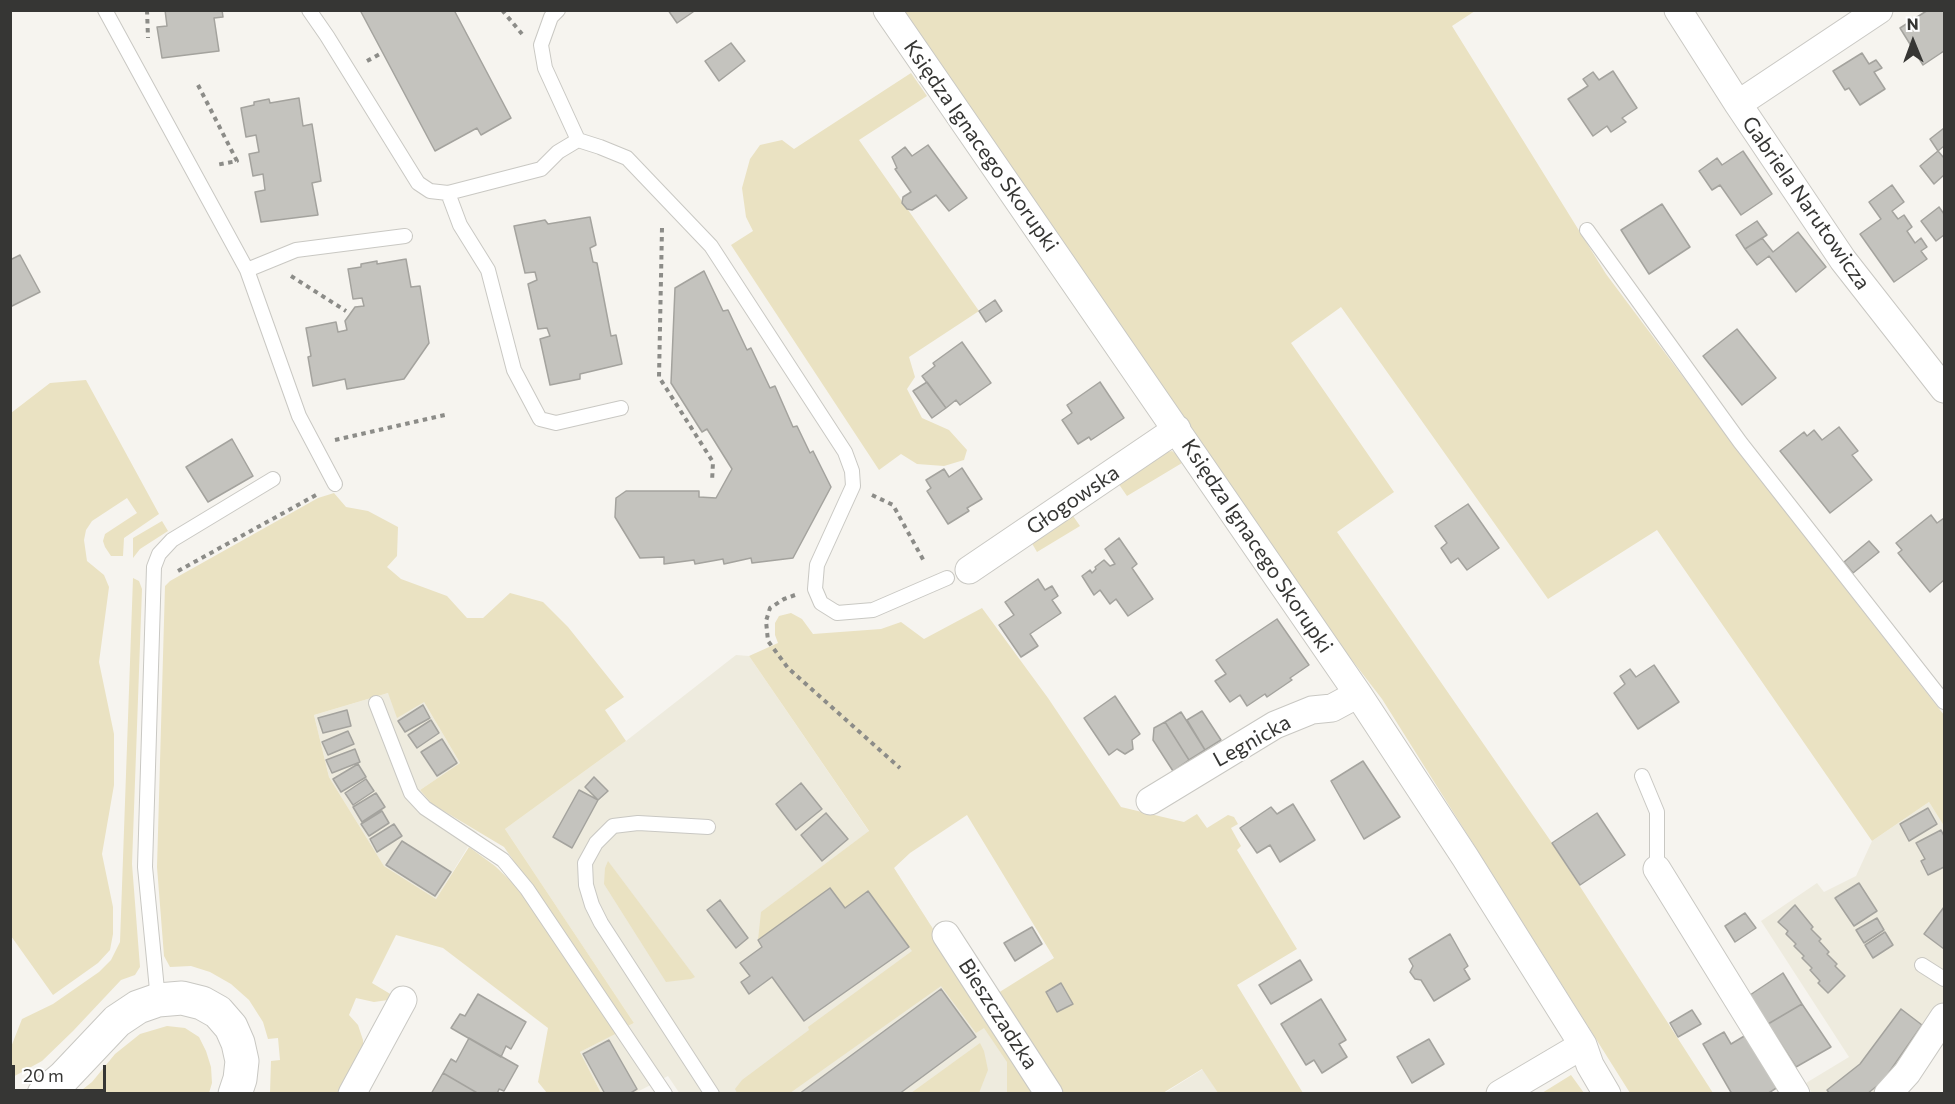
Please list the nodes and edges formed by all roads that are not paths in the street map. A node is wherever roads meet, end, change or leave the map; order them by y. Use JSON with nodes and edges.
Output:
{"nodes":[{"id":1,"x":105,"y":10,"type":"edge"},
{"id":2,"x":309,"y":10,"type":"edge"},
{"id":3,"x":558,"y":10,"type":"edge"},
{"id":4,"x":887,"y":10,"type":"edge"},
{"id":5,"x":1678,"y":10,"type":"edge"},
{"id":6,"x":1879,"y":10,"type":"edge"},
{"id":7,"x":1738,"y":104,"type":"junction"},
{"id":8,"x":578,"y":140,"type":"junction"},
{"id":9,"x":448,"y":193,"type":"junction"},
{"id":10,"x":1587,"y":230,"type":"dead end"},
{"id":11,"x":405,"y":236,"type":"dead end"},
{"id":12,"x":247,"y":270,"type":"junction"},
{"id":13,"x":1940,"y":375,"type":"edge"},
{"id":14,"x":621,"y":408,"type":"dead end"},
{"id":15,"x":1178,"y":429,"type":"junction"},
{"id":16,"x":273,"y":479,"type":"dead end"},
{"id":17,"x":335,"y":484,"type":"road end"},
{"id":18,"x":951,"y":577,"type":"joint"},
{"id":19,"x":1358,"y":694,"type":"junction"},
{"id":20,"x":1944,"y":702,"type":"edge"},
{"id":21,"x":376,"y":703,"type":"dead end"},
{"id":22,"x":1642,"y":776,"type":"dead end"},
{"id":23,"x":1150,"y":801,"type":"dead end"},
{"id":24,"x":708,"y":827,"type":"dead end"},
{"id":25,"x":1657,"y":869,"type":"joint"},
{"id":26,"x":946,"y":934,"type":"dead end"},
{"id":27,"x":1922,"y":965,"type":"dead end"},
{"id":28,"x":1944,"y":979,"type":"edge"},
{"id":29,"x":158,"y":1000,"type":"junction"},
{"id":30,"x":403,"y":1000,"type":"dead end"},
{"id":31,"x":1944,"y":1017,"type":"edge"},
{"id":32,"x":1583,"y":1045,"type":"junction"},
{"id":33,"x":44,"y":1094,"type":"edge"},
{"id":34,"x":235,"y":1094,"type":"edge"},
{"id":35,"x":352,"y":1094,"type":"edge"},
{"id":36,"x":665,"y":1094,"type":"edge"},
{"id":37,"x":712,"y":1094,"type":"edge"},
{"id":38,"x":1049,"y":1094,"type":"edge"},
{"id":39,"x":1500,"y":1094,"type":"edge"},
{"id":40,"x":1607,"y":1094,"type":"edge"},
{"id":41,"x":1796,"y":1094,"type":"edge"},
{"id":42,"x":1888,"y":1094,"type":"edge"}],
"edges":[{"from":1,"to":12,"type":"lane"},
{"from":2,"to":9,"type":"lane"},
{"from":3,"to":8,"type":"lane"},
{"from":4,"to":15,"type":"street","name":"Księdza Ignacego Skorupki"},
{"from":5,"to":7,"type":"street","name":"Gabriela Narutowicza"},
{"from":6,"to":7,"type":"street"},
{"from":7,"to":13,"type":"street","name":"Gabriela Narutowicza"},
{"from":8,"to":9,"type":"lane"},
{"from":8,"to":18,"type":"lane"},
{"from":9,"to":14,"type":"lane"},
{"from":10,"to":20,"type":"lane"},
{"from":11,"to":12,"type":"lane"},
{"from":12,"to":17,"type":"lane"},
{"from":15,"to":18,"type":"street","name":"Głogowska"},
{"from":15,"to":19,"type":"street","name":"Księdza Ignacego Skorupki"},
{"from":16,"to":29,"type":"lane"},
{"from":19,"to":23,"type":"street","name":"Legnicka"},
{"from":19,"to":32,"type":"street","name":"Księdza Ignacego Skorupki"},
{"from":21,"to":36,"type":"lane"},
{"from":22,"to":25,"type":"lane"},
{"from":24,"to":37,"type":"lane"},
{"from":25,"to":41,"type":"street"},
{"from":26,"to":38,"type":"street","name":"Bieszczadzka"},
{"from":27,"to":28,"type":"lane"},
{"from":29,"to":33,"type":"street"},
{"from":29,"to":34,"type":"street"},
{"from":30,"to":35,"type":"street"},
{"from":31,"to":42,"type":"street"},
{"from":32,"to":39,"type":"street"},
{"from":32,"to":40,"type":"street","name":"Księdza Ignacego Skorupki"}]}
